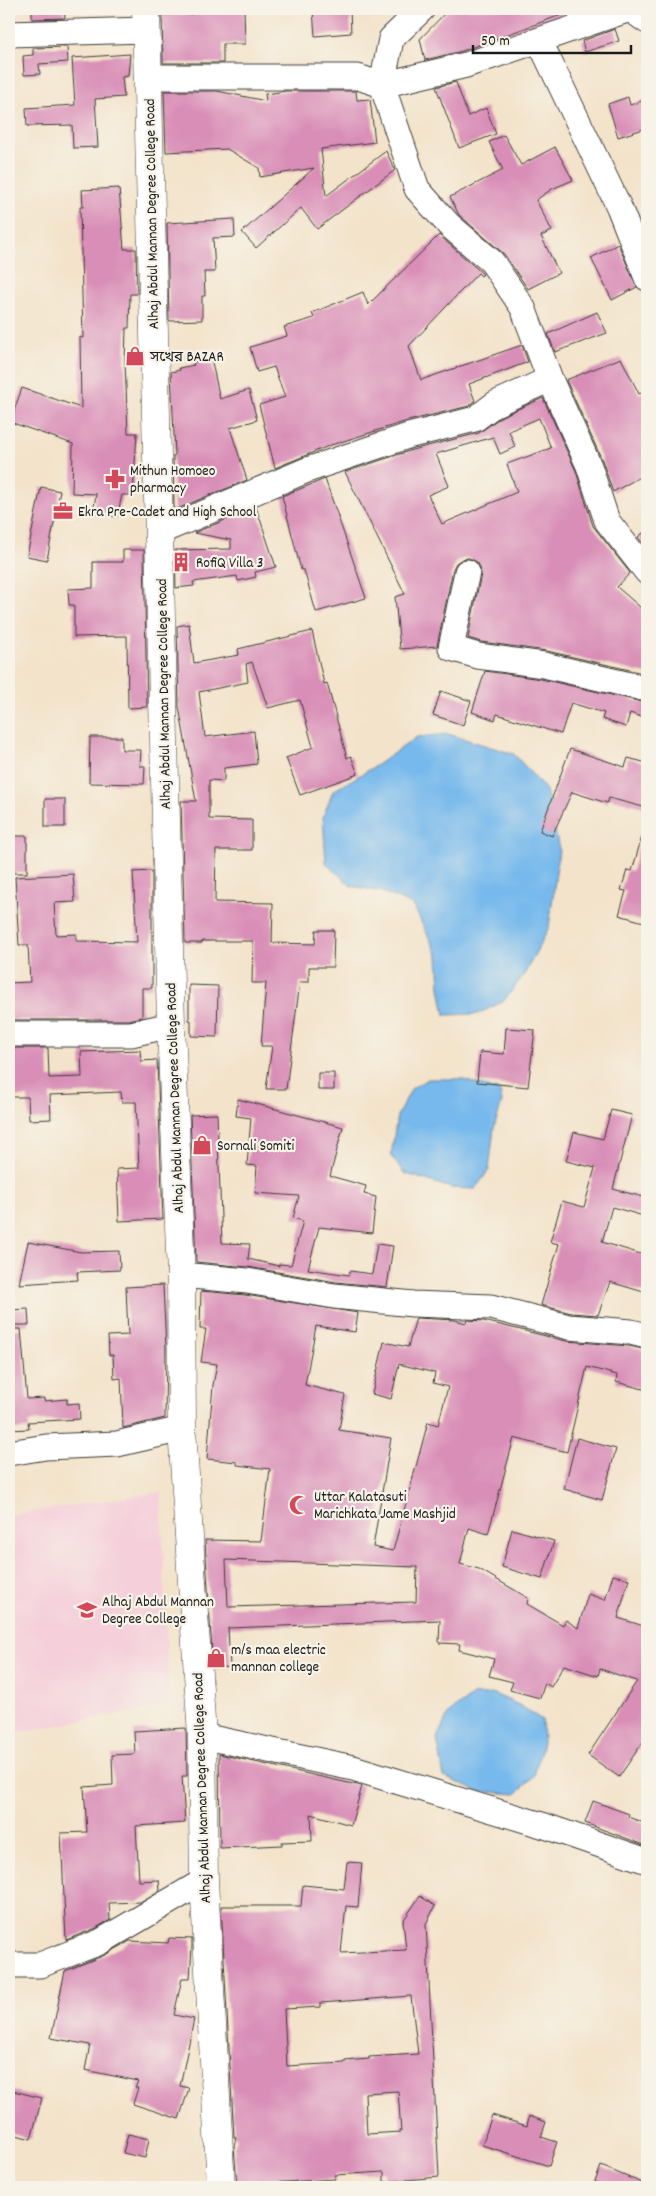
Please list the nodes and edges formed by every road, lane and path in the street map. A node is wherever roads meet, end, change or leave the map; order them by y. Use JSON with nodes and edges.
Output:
{"nodes":[{"id":1,"x":422,"y":9,"type":"edge"},
{"id":2,"x":146,"y":19,"type":"edge"},
{"id":3,"x":647,"y":21,"type":"edge"},
{"id":4,"x":9,"y":34,"type":"edge"},
{"id":5,"x":539,"y":40,"type":"junction"},
{"id":6,"x":147,"y":77,"type":"junction"},
{"id":7,"x":382,"y":85,"type":"junction"},
{"id":8,"x":647,"y":278,"type":"edge"},
{"id":9,"x":550,"y":379,"type":"junction"},
{"id":10,"x":159,"y":532,"type":"junction"},
{"id":11,"x":467,"y":572,"type":"dead end"},
{"id":12,"x":647,"y":572,"type":"edge"},
{"id":13,"x":647,"y":689,"type":"edge"},
{"id":14,"x":171,"y":1025,"type":"junction"},
{"id":15,"x":9,"y":1034,"type":"edge"},
{"id":16,"x":181,"y":1275,"type":"junction"},
{"id":17,"x":647,"y":1336,"type":"edge"},
{"id":18,"x":182,"y":1430,"type":"junction"},
{"id":19,"x":9,"y":1453,"type":"edge"},
{"id":20,"x":202,"y":1736,"type":"junction"},
{"id":21,"x":647,"y":1861,"type":"edge"},
{"id":22,"x":204,"y":1881,"type":"junction"},
{"id":23,"x":9,"y":1965,"type":"edge"},
{"id":24,"x":221,"y":2187,"type":"edge"}],
"edges":[{"from":1,"to":7,"type":"street"},
{"from":2,"to":4,"type":"street"},
{"from":2,"to":6,"type":"street","name":"Alhaj Abdul Mannan Degree College Road"},
{"from":3,"to":5,"type":"street"},
{"from":5,"to":7,"type":"street"},
{"from":5,"to":8,"type":"street"},
{"from":6,"to":7,"type":"street"},
{"from":6,"to":10,"type":"street","name":"Alhaj Abdul Mannan Degree College Road"},
{"from":7,"to":9,"type":"street"},
{"from":9,"to":10,"type":"street"},
{"from":9,"to":12,"type":"street"},
{"from":10,"to":14,"type":"street","name":"Alhaj Abdul Mannan Degree College Road"},
{"from":11,"to":13,"type":"street"},
{"from":14,"to":15,"type":"street"},
{"from":14,"to":16,"type":"street","name":"Alhaj Abdul Mannan Degree College Road"},
{"from":16,"to":17,"type":"street"},
{"from":16,"to":18,"type":"street","name":"Alhaj Abdul Mannan Degree College Road"},
{"from":18,"to":19,"type":"street"},
{"from":18,"to":20,"type":"street","name":"Alhaj Abdul Mannan Degree College Road"},
{"from":20,"to":21,"type":"street"},
{"from":20,"to":22,"type":"street","name":"Alhaj Abdul Mannan Degree College Road"},
{"from":22,"to":23,"type":"street"},
{"from":22,"to":24,"type":"street","name":"Alhaj Abdul Mannan Degree College Road"}]}
